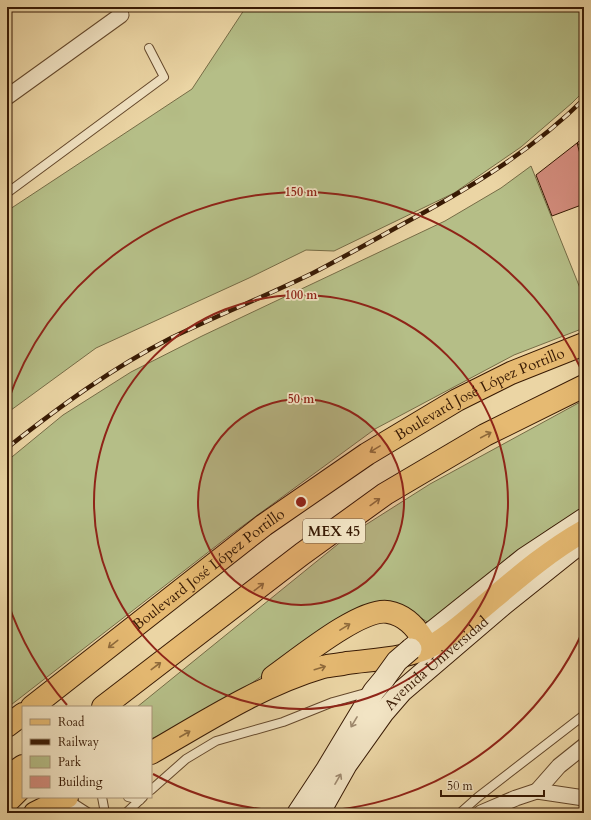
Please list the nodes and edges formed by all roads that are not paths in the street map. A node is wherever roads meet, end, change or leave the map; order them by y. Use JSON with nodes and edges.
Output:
{"nodes":[{"id":1,"x":121,"y":15,"type":"dead end"},
{"id":2,"x":149,"y":48,"type":"dead end"},
{"id":3,"x":7,"y":97,"type":"edge"},
{"id":4,"x":7,"y":193,"type":"edge"},
{"id":5,"x":584,"y":344,"type":"edge"},
{"id":6,"x":584,"y":386,"type":"edge"},
{"id":7,"x":584,"y":519,"type":"edge"},
{"id":8,"x":584,"y":531,"type":"edge"},
{"id":9,"x":584,"y":540,"type":"edge"},
{"id":10,"x":424,"y":639,"type":"junction"},
{"id":11,"x":378,"y":685,"type":"junction"},
{"id":12,"x":33,"y":706,"type":"edge"},
{"id":13,"x":104,"y":706,"type":"edge"},
{"id":14,"x":233,"y":706,"type":"junction"},
{"id":15,"x":22,"y":715,"type":"edge"},
{"id":16,"x":584,"y":715,"type":"edge"},
{"id":17,"x":7,"y":726,"type":"edge"},
{"id":18,"x":584,"y":746,"type":"edge"},
{"id":19,"x":152,"y":752,"type":"edge"},
{"id":20,"x":22,"y":767,"type":"edge"},
{"id":21,"x":7,"y":777,"type":"edge"},
{"id":22,"x":22,"y":787,"type":"edge"},
{"id":23,"x":152,"y":789,"type":"edge"},
{"id":24,"x":537,"y":791,"type":"junction"},
{"id":25,"x":65,"y":798,"type":"edge"},
{"id":26,"x":102,"y":798,"type":"edge"},
{"id":27,"x":142,"y":798,"type":"edge"},
{"id":28,"x":584,"y":798,"type":"edge"},
{"id":29,"x":7,"y":802,"type":"edge"},
{"id":30,"x":40,"y":811,"type":"edge"},
{"id":31,"x":306,"y":812,"type":"edge"},
{"id":32,"x":88,"y":813,"type":"edge"},
{"id":33,"x":105,"y":813,"type":"edge"},
{"id":34,"x":126,"y":813,"type":"edge"},
{"id":35,"x":460,"y":813,"type":"edge"},
{"id":36,"x":481,"y":813,"type":"edge"}],
"edges":[{"from":1,"to":3,"type":"street"},
{"from":2,"to":4,"type":"lane"},
{"from":5,"to":12,"type":"main road","name":"Boulevard José López Portillo","number":"MEX 45","one_way":true},
{"from":13,"to":6,"type":"main road","number":"MEX 45","one_way":true},
{"from":7,"to":10,"type":"street","name":"Avenida Universidad"},
{"from":14,"to":8,"type":"main road","one_way":true},
{"from":31,"to":9,"type":"street","name":"Avenida Universidad","one_way":true},
{"from":10,"to":11,"type":"street","name":"Avenida Universidad","bridge":true},
{"from":14,"to":10,"type":"main road","one_way":true},
{"from":11,"to":23,"type":"lane"},
{"from":11,"to":31,"type":"street","name":"Avenida Universidad","one_way":true},
{"from":19,"to":14,"type":"main road","one_way":true},
{"from":15,"to":17,"type":"main road"},
{"from":16,"to":35,"type":"lane"},
{"from":18,"to":24,"type":"street"},
{"from":20,"to":21,"type":"main road"},
{"from":22,"to":29,"type":"main road"},
{"from":24,"to":28,"type":"street"},
{"from":24,"to":36,"type":"street"},
{"from":25,"to":30,"type":"main road"},
{"from":26,"to":33,"type":"lane"},
{"from":27,"to":34,"type":"lane"},
{"from":30,"to":32,"type":"lane"}]}
